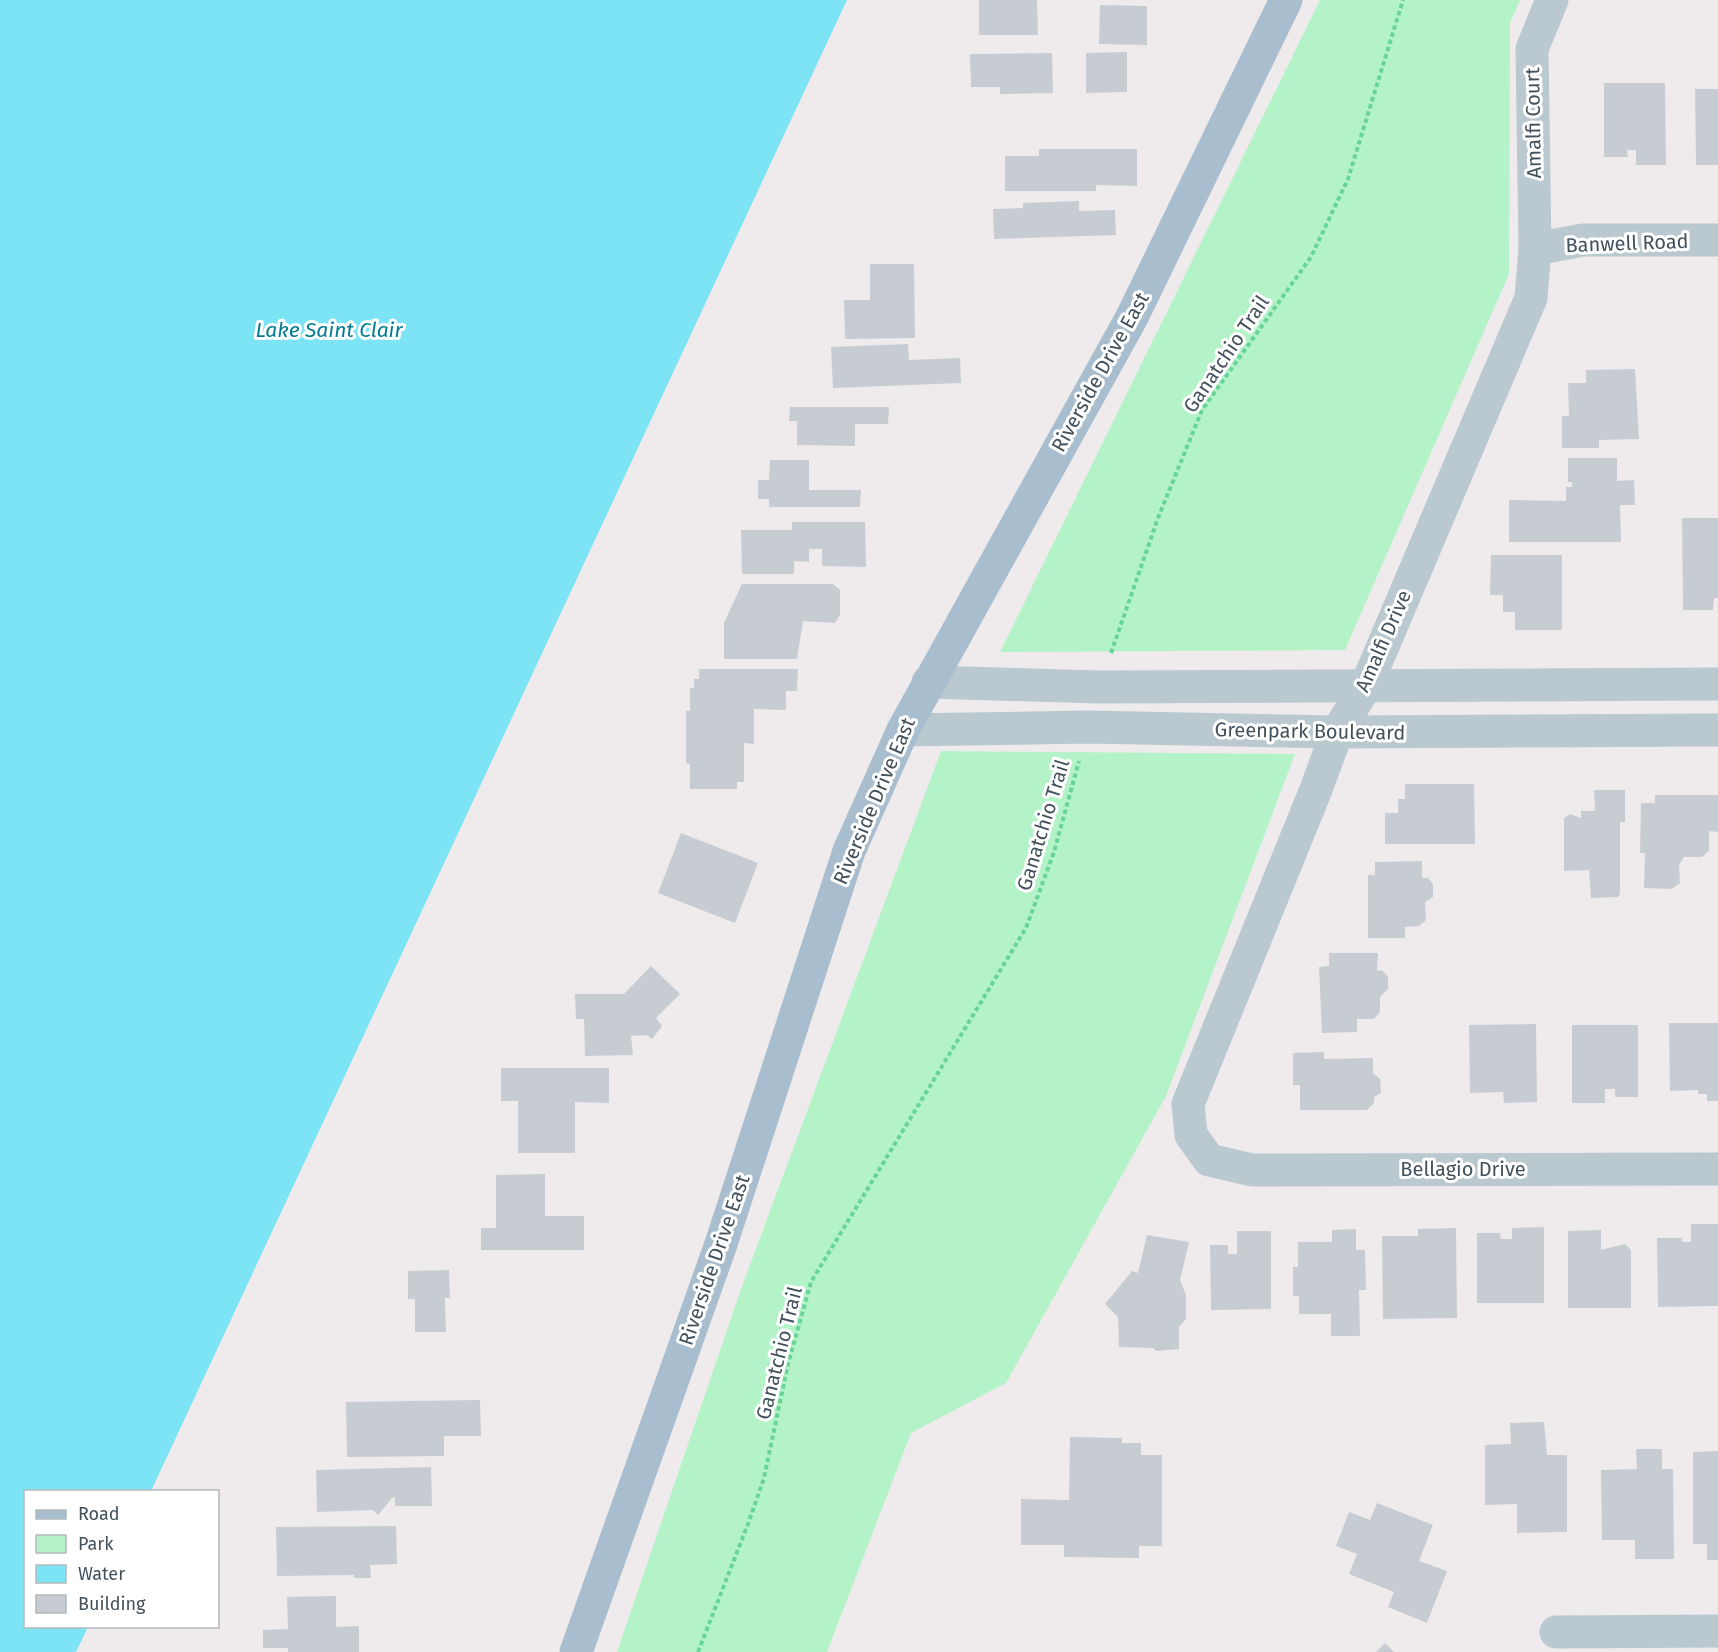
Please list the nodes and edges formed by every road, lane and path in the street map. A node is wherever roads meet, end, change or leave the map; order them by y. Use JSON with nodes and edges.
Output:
{"nodes":[{"id":1,"x":1286,"y":0,"type":"edge"},
{"id":2,"x":1403,"y":0,"type":"edge"},
{"id":3,"x":1552,"y":0,"type":"edge"},
{"id":4,"x":1718,"y":240,"type":"edge"},
{"id":5,"x":1536,"y":249,"type":"junction"},
{"id":6,"x":928,"y":682,"type":"junction"},
{"id":7,"x":1718,"y":684,"type":"edge"},
{"id":8,"x":1366,"y":686,"type":"junction"},
{"id":9,"x":1099,"y":687,"type":"junction"},
{"id":10,"x":1088,"y":727,"type":"junction"},
{"id":11,"x":903,"y":730,"type":"junction"},
{"id":12,"x":1718,"y":730,"type":"edge"},
{"id":13,"x":1337,"y":732,"type":"junction"},
{"id":14,"x":1209,"y":1160,"type":"joint"},
{"id":15,"x":1718,"y":1169,"type":"edge"},
{"id":16,"x":1718,"y":1631,"type":"edge"},
{"id":17,"x":1556,"y":1632,"type":"dead end"},
{"id":18,"x":576,"y":1652,"type":"edge"},
{"id":19,"x":698,"y":1652,"type":"edge"}],
"edges":[{"from":1,"to":6,"type":"main road","name":"Riverside Drive East"},
{"from":2,"to":9,"type":"path","name":"Ganatchio Trail"},
{"from":3,"to":5,"type":"street","name":"Amalfi Court"},
{"from":4,"to":5,"type":"street","name":"Banwell Road"},
{"from":5,"to":8,"type":"street","name":"Amalfi Drive"},
{"from":6,"to":9,"type":"street"},
{"from":6,"to":11,"type":"main road","name":"Riverside Drive East"},
{"from":7,"to":8,"type":"street"},
{"from":8,"to":9,"type":"street"},
{"from":8,"to":13,"type":"street","name":"Amalfi Drive"},
{"from":10,"to":11,"type":"street","name":"Greenpark Boulevard"},
{"from":10,"to":13,"type":"street","name":"Greenpark Boulevard"},
{"from":10,"to":19,"type":"path","name":"Ganatchio Trail"},
{"from":11,"to":18,"type":"main road","name":"Riverside Drive East"},
{"from":12,"to":13,"type":"street","name":"Greenpark Boulevard"},
{"from":13,"to":14,"type":"street","name":"Amalfi Drive"},
{"from":14,"to":15,"type":"street","name":"Bellagio Drive"},
{"from":16,"to":17,"type":"street"}]}
